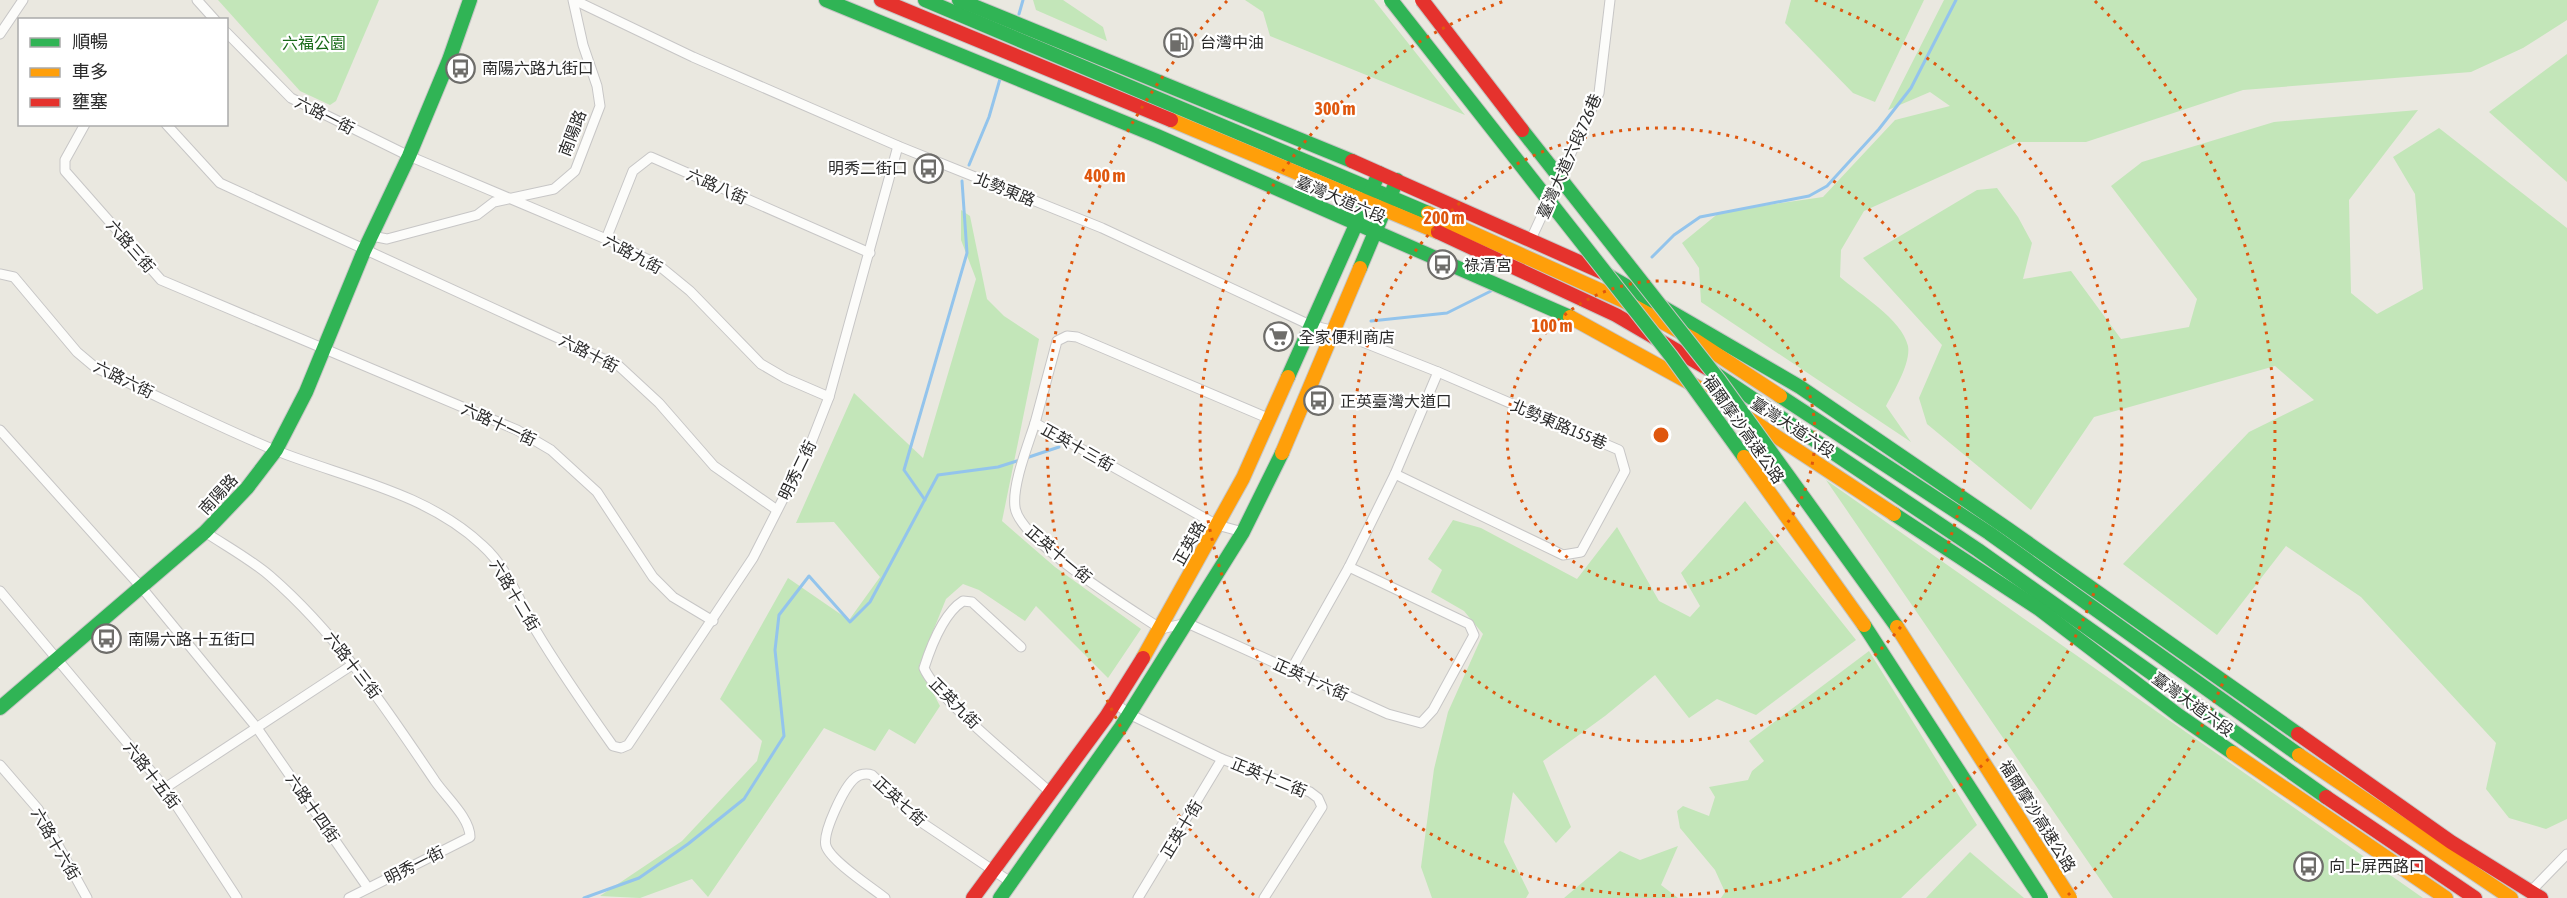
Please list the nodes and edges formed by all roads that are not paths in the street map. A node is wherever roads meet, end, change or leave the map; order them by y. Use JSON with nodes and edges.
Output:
{"nodes":[{"id":1,"x":23,"y":0,"type":"edge"},
{"id":2,"x":197,"y":0,"type":"edge"},
{"id":3,"x":470,"y":0,"type":"edge"},
{"id":4,"x":574,"y":0,"type":"edge"},
{"id":5,"x":826,"y":0,"type":"edge"},
{"id":6,"x":881,"y":0,"type":"edge"},
{"id":7,"x":925,"y":0,"type":"edge"},
{"id":8,"x":958,"y":0,"type":"edge"},
{"id":9,"x":1391,"y":0,"type":"edge"},
{"id":10,"x":1422,"y":0,"type":"edge"},
{"id":11,"x":1610,"y":0,"type":"edge"},
{"id":12,"x":213,"y":18,"type":"edge"},
{"id":13,"x":0,"y":34,"type":"edge"},
{"id":14,"x":228,"y":34,"type":"edge"},
{"id":15,"x":84,"y":126,"type":"edge"},
{"id":16,"x":168,"y":126,"type":"edge"},
{"id":17,"x":898,"y":146,"type":"junction"},
{"id":18,"x":409,"y":156,"type":"junction"},
{"id":19,"x":1379,"y":173,"type":"junction"},
{"id":20,"x":1397,"y":180,"type":"junction"},
{"id":21,"x":1368,"y":194,"type":"junction"},
{"id":22,"x":512,"y":199,"type":"junction"},
{"id":23,"x":1388,"y":203,"type":"junction"},
{"id":24,"x":1355,"y":224,"type":"junction"},
{"id":25,"x":1376,"y":232,"type":"junction"},
{"id":26,"x":372,"y":236,"type":"junction"},
{"id":27,"x":606,"y":239,"type":"junction"},
{"id":28,"x":1531,"y":239,"type":"junction"},
{"id":29,"x":364,"y":251,"type":"junction"},
{"id":30,"x":870,"y":253,"type":"junction"},
{"id":31,"x":0,"y":274,"type":"edge"},
{"id":32,"x":1310,"y":325,"type":"junction"},
{"id":33,"x":1335,"y":331,"type":"junction"},
{"id":34,"x":325,"y":348,"type":"junction"},
{"id":35,"x":1438,"y":372,"type":"junction"},
{"id":36,"x":829,"y":397,"type":"junction"},
{"id":37,"x":1270,"y":419,"type":"junction"},
{"id":38,"x":1035,"y":423,"type":"junction"},
{"id":39,"x":0,"y":430,"type":"edge"},
{"id":40,"x":276,"y":450,"type":"junction"},
{"id":41,"x":1395,"y":474,"type":"junction"},
{"id":42,"x":777,"y":510,"type":"junction"},
{"id":43,"x":1217,"y":525,"type":"junction"},
{"id":44,"x":205,"y":532,"type":"junction"},
{"id":45,"x":1243,"y":532,"type":"junction"},
{"id":46,"x":1349,"y":567,"type":"junction"},
{"id":47,"x":142,"y":588,"type":"junction"},
{"id":48,"x":0,"y":591,"type":"edge"},
{"id":49,"x":713,"y":621,"type":"junction"},
{"id":50,"x":1187,"y":623,"type":"junction"},
{"id":51,"x":1161,"y":628,"type":"junction"},
{"id":52,"x":1021,"y":647,"type":"dead end"},
{"id":53,"x":56,"y":660,"type":"junction"},
{"id":54,"x":352,"y":665,"type":"junction"},
{"id":55,"x":1291,"y":670,"type":"junction"},
{"id":56,"x":1115,"y":704,"type":"junction"},
{"id":57,"x":0,"y":708,"type":"edge"},
{"id":58,"x":1129,"y":714,"type":"junction"},
{"id":59,"x":257,"y":728,"type":"junction"},
{"id":60,"x":613,"y":746,"type":"joint"},
{"id":61,"x":1222,"y":759,"type":"junction"},
{"id":62,"x":0,"y":765,"type":"edge"},
{"id":63,"x":165,"y":788,"type":"junction"},
{"id":64,"x":1051,"y":793,"type":"junction"},
{"id":65,"x":470,"y":827,"type":"joint"},
{"id":66,"x":2567,"y":854,"type":"edge"},
{"id":67,"x":994,"y":871,"type":"junction"},
{"id":68,"x":1012,"y":883,"type":"junction"},
{"id":69,"x":368,"y":888,"type":"junction"},
{"id":70,"x":2536,"y":895,"type":"edge"},
{"id":71,"x":87,"y":898,"type":"edge"},
{"id":72,"x":237,"y":898,"type":"edge"},
{"id":73,"x":349,"y":898,"type":"edge"},
{"id":74,"x":885,"y":898,"type":"edge"},
{"id":75,"x":973,"y":898,"type":"edge"},
{"id":76,"x":1000,"y":898,"type":"edge"},
{"id":77,"x":1138,"y":898,"type":"edge"},
{"id":78,"x":1264,"y":898,"type":"edge"},
{"id":79,"x":2041,"y":898,"type":"edge"},
{"id":80,"x":2070,"y":898,"type":"edge"},
{"id":81,"x":2446,"y":898,"type":"edge"},
{"id":82,"x":2475,"y":898,"type":"edge"},
{"id":83,"x":2511,"y":898,"type":"edge"}],
"edges":[{"from":1,"to":13,"type":"street"},
{"from":2,"to":12,"type":"street"},
{"from":3,"to":18,"type":"main road","name":"南陽路"},
{"from":4,"to":17,"type":"street","name":"北勢東路"},
{"from":4,"to":22,"type":"street","name":"南陽路"},
{"from":5,"to":24,"type":"main road","name":"臺灣大道六段"},
{"from":6,"to":21,"type":"main road","name":"臺灣大道六段"},
{"from":7,"to":21,"type":"main road","name":"臺灣大道六段"},
{"from":8,"to":19,"type":"main road"},
{"from":9,"to":79,"type":"main road","name":"福爾摩沙高速公路","bridge":true},
{"from":10,"to":80,"type":"main road","name":"福爾摩沙高速公路","bridge":true},
{"from":11,"to":28,"type":"street","name":"臺灣大道六段726巷"},
{"from":14,"to":18,"type":"street","name":"六路一街"},
{"from":15,"to":34,"type":"street","name":"六路三街"},
{"from":16,"to":29,"type":"street"},
{"from":17,"to":30,"type":"street","name":"明秀二街"},
{"from":17,"to":32,"type":"street","name":"北勢東路"},
{"from":18,"to":22,"type":"street","name":"六路九街"},
{"from":18,"to":26,"type":"main road","name":"南陽路"},
{"from":19,"to":20,"type":"main road"},
{"from":19,"to":21,"type":"main road","name":"正英路"},
{"from":20,"to":23,"type":"main road"},
{"from":20,"to":28,"type":"main road"},
{"from":21,"to":23,"type":"main road","name":"臺灣大道六段"},
{"from":21,"to":24,"type":"main road","name":"正英路"},
{"from":22,"to":26,"type":"street","name":"南陽路"},
{"from":22,"to":27,"type":"street","name":"六路九街"},
{"from":23,"to":25,"type":"main road"},
{"from":23,"to":82,"type":"main road","name":"臺灣大道六段"},
{"from":23,"to":83,"type":"main road","name":"臺灣大道六段"},
{"from":24,"to":25,"type":"main road","name":"臺灣大道六段"},
{"from":24,"to":32,"type":"main road","name":"正英路"},
{"from":25,"to":33,"type":"main road"},
{"from":25,"to":81,"type":"main road","name":"臺灣大道六段"},
{"from":26,"to":29,"type":"main road","name":"南陽路"},
{"from":27,"to":30,"type":"street","name":"六路八街"},
{"from":27,"to":36,"type":"street","name":"六路九街"},
{"from":28,"to":70,"type":"main road"},
{"from":29,"to":34,"type":"main road","name":"南陽路"},
{"from":29,"to":42,"type":"street","name":"六路十街"},
{"from":30,"to":36,"type":"street","name":"明秀二街"},
{"from":31,"to":40,"type":"street","name":"六路六街"},
{"from":32,"to":33,"type":"street","name":"北勢東路"},
{"from":32,"to":37,"type":"main road","name":"正英路"},
{"from":33,"to":35,"type":"street","name":"北勢東路"},
{"from":33,"to":45,"type":"main road"},
{"from":34,"to":40,"type":"main road","name":"南陽路"},
{"from":34,"to":49,"type":"street","name":"六路十一街"},
{"from":35,"to":41,"type":"street"},
{"from":35,"to":41,"type":"street","name":"北勢東路155巷"},
{"from":36,"to":42,"type":"street","name":"明秀二街"},
{"from":37,"to":38,"type":"street","name":"正英十三街"},
{"from":37,"to":43,"type":"main road","name":"正英路"},
{"from":38,"to":43,"type":"street","name":"正英十三街"},
{"from":38,"to":51,"type":"street","name":"正英十一街"},
{"from":39,"to":47,"type":"street"},
{"from":40,"to":44,"type":"main road","name":"南陽路"},
{"from":40,"to":60,"type":"street","name":"六路十二街"},
{"from":41,"to":46,"type":"street"},
{"from":42,"to":49,"type":"street","name":"明秀二街"},
{"from":43,"to":45,"type":"street","name":"正英十三街"},
{"from":43,"to":51,"type":"main road","name":"正英路"},
{"from":44,"to":47,"type":"main road","name":"南陽路"},
{"from":44,"to":54,"type":"street","name":"六路十三街"},
{"from":45,"to":50,"type":"main road"},
{"from":46,"to":55,"type":"street"},
{"from":46,"to":55,"type":"street","name":"正英十六街"},
{"from":47,"to":53,"type":"main road","name":"南陽路"},
{"from":47,"to":59,"type":"street","name":"六路十四街"},
{"from":48,"to":53,"type":"street","name":"六路十五街"},
{"from":49,"to":60,"type":"street","name":"明秀二街"},
{"from":50,"to":51,"type":"street"},
{"from":50,"to":55,"type":"street","name":"正英十六街"},
{"from":50,"to":58,"type":"main road"},
{"from":51,"to":56,"type":"main road","name":"正英路"},
{"from":52,"to":64,"type":"street","name":"正英九街"},
{"from":53,"to":57,"type":"main road","name":"南陽路"},
{"from":53,"to":63,"type":"street","name":"六路十五街"},
{"from":54,"to":59,"type":"street"},
{"from":54,"to":65,"type":"street","name":"六路十三街"},
{"from":56,"to":58,"type":"street","name":"正英十二街"},
{"from":56,"to":64,"type":"main road","name":"正英路"},
{"from":58,"to":61,"type":"street","name":"正英十二街"},
{"from":58,"to":68,"type":"main road"},
{"from":59,"to":63,"type":"street"},
{"from":59,"to":69,"type":"street","name":"六路十四街"},
{"from":61,"to":77,"type":"street","name":"正英十街"},
{"from":61,"to":78,"type":"street","name":"正英十二街"},
{"from":62,"to":71,"type":"street","name":"六路十六街"},
{"from":63,"to":72,"type":"street","name":"六路十五街"},
{"from":64,"to":67,"type":"main road","name":"正英路"},
{"from":65,"to":69,"type":"street","name":"明秀一街"},
{"from":66,"to":70,"type":"street"},
{"from":67,"to":68,"type":"street","name":"正英七街"},
{"from":67,"to":74,"type":"street","name":"正英七街"},
{"from":67,"to":75,"type":"main road","name":"正英路"},
{"from":68,"to":76,"type":"main road"},
{"from":69,"to":73,"type":"street","name":"明秀一街"}]}
